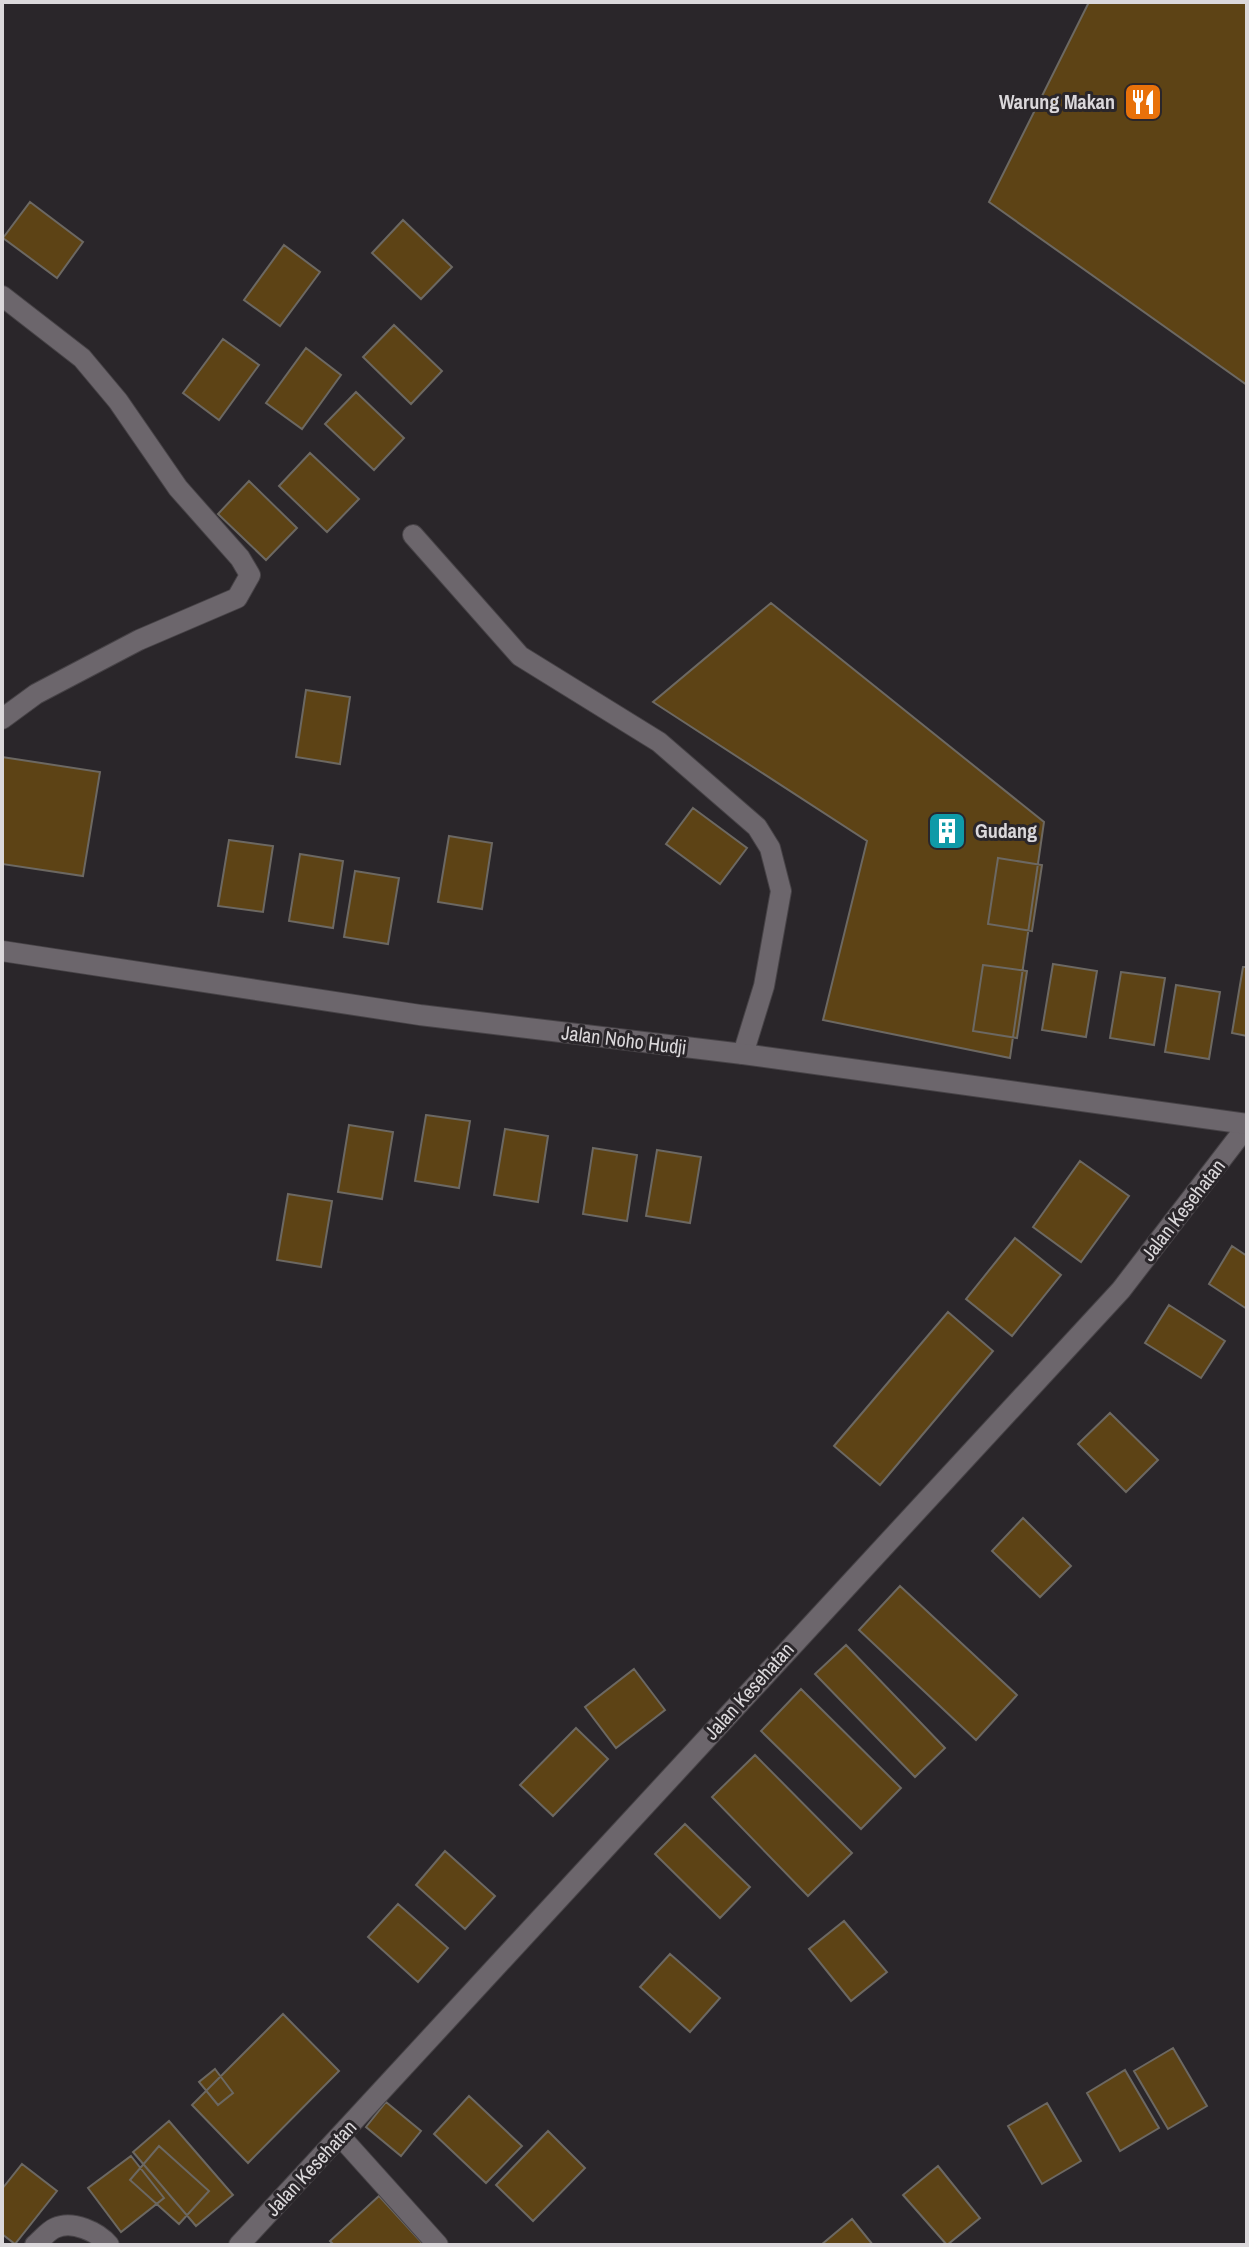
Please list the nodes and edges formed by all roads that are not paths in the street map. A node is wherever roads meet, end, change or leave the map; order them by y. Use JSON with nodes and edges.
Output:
{"nodes":[{"id":1,"x":2,"y":296,"type":"edge"},
{"id":2,"x":413,"y":535,"type":"dead end"},
{"id":3,"x":2,"y":719,"type":"edge"},
{"id":4,"x":2,"y":951,"type":"edge"},
{"id":5,"x":743,"y":1054,"type":"junction"},
{"id":6,"x":1247,"y":1125,"type":"edge"},
{"id":7,"x":340,"y":2136,"type":"junction"},
{"id":8,"x":35,"y":2245,"type":"edge"},
{"id":9,"x":109,"y":2245,"type":"edge"},
{"id":10,"x":239,"y":2245,"type":"edge"},
{"id":11,"x":438,"y":2245,"type":"edge"}],
"edges":[{"from":1,"to":3,"type":"street"},
{"from":2,"to":5,"type":"street"},
{"from":4,"to":5,"type":"street","name":"Jalan Noho Hudji"},
{"from":5,"to":6,"type":"street","name":"Jalan Noho Hudji"},
{"from":6,"to":7,"type":"street","name":"Jalan Kesehatan"},
{"from":7,"to":10,"type":"street","name":"Jalan Kesehatan"},
{"from":7,"to":11,"type":"street"},
{"from":8,"to":9,"type":"street"}]}
